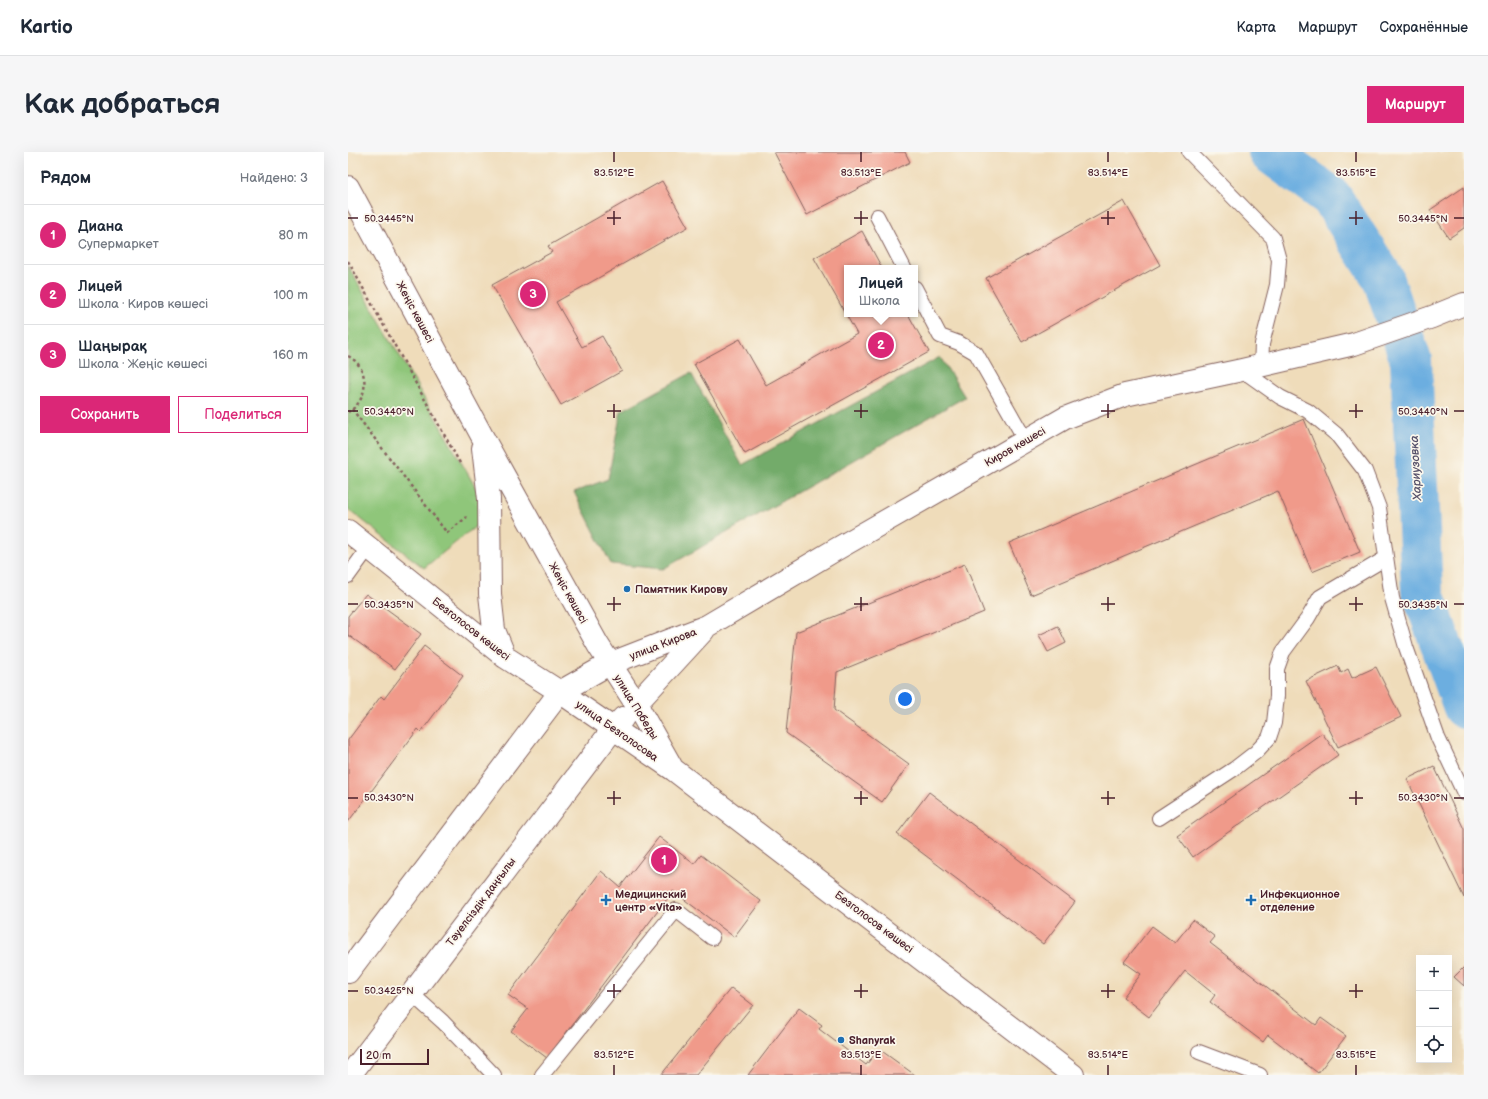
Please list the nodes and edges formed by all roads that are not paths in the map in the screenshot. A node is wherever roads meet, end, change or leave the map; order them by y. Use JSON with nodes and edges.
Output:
{"nodes":[{"id":1,"x":1189,"y":152,"type":"edge"},
{"id":2,"x":348,"y":187,"type":"edge"},
{"id":3,"x":877,"y":216,"type":"dead end"},
{"id":4,"x":902,"y":265,"type":"edge"},
{"id":5,"x":918,"y":294,"type":"edge"},
{"id":6,"x":1464,"y":304,"type":"edge"},
{"id":7,"x":1252,"y":368,"type":"junction"},
{"id":8,"x":482,"y":436,"type":"junction"},
{"id":9,"x":1026,"y":441,"type":"junction"},
{"id":10,"x":348,"y":531,"type":"edge"},
{"id":11,"x":369,"y":547,"type":"junction"},
{"id":12,"x":1386,"y":558,"type":"junction"},
{"id":13,"x":348,"y":576,"type":"edge"},
{"id":14,"x":707,"y":626,"type":"junction"},
{"id":15,"x":505,"y":657,"type":"junction"},
{"id":16,"x":609,"y":664,"type":"junction"},
{"id":17,"x":560,"y":692,"type":"junction"},
{"id":18,"x":636,"y":704,"type":"junction"},
{"id":19,"x":613,"y":729,"type":"junction"},
{"id":20,"x":674,"y":770,"type":"junction"},
{"id":21,"x":1464,"y":793,"type":"edge"},
{"id":22,"x":1159,"y":818,"type":"dead end"},
{"id":23,"x":712,"y":938,"type":"dead end"},
{"id":24,"x":351,"y":961,"type":"edge"},
{"id":25,"x":412,"y":994,"type":"junction"},
{"id":26,"x":1199,"y":1052,"type":"dead end"},
{"id":27,"x":350,"y":1075,"type":"edge"},
{"id":28,"x":494,"y":1075,"type":"edge"},
{"id":29,"x":542,"y":1075,"type":"edge"},
{"id":30,"x":1074,"y":1075,"type":"edge"},
{"id":31,"x":1260,"y":1075,"type":"edge"}],
"edges":[{"from":1,"to":7,"type":"lane"},
{"from":2,"to":8,"type":"street","name":"Жеңіс көшесі"},
{"from":3,"to":4,"type":"lane"},
{"from":5,"to":9,"type":"lane"},
{"from":6,"to":7,"type":"street","name":"Киров көшесі"},
{"from":7,"to":9,"type":"street","name":"Киров көшесі"},
{"from":7,"to":12,"type":"lane"},
{"from":8,"to":15,"type":"street","name":"Жеңіс көшесі"},
{"from":8,"to":16,"type":"street","name":"Жеңіс көшесі"},
{"from":9,"to":14,"type":"street","name":"Киров көшесі"},
{"from":10,"to":11,"type":"street","name":"Безголосов көшесі"},
{"from":11,"to":13,"type":"lane"},
{"from":11,"to":15,"type":"street","name":"Безголосов көшесі"},
{"from":12,"to":21,"type":"lane"},
{"from":12,"to":22,"type":"lane"},
{"from":14,"to":16,"type":"street","name":"улица Кирова"},
{"from":14,"to":18,"type":"street","name":"улица Кирова"},
{"from":15,"to":17,"type":"street","name":"Безголосов көшесі"},
{"from":16,"to":17,"type":"street","name":"улица Кирова"},
{"from":16,"to":18,"type":"street","name":"улица Победы"},
{"from":17,"to":19,"type":"street","name":"улица Безголосова"},
{"from":17,"to":24,"type":"street"},
{"from":18,"to":19,"type":"street","name":"улица Кирова"},
{"from":18,"to":20,"type":"street","name":"улица Победы"},
{"from":19,"to":20,"type":"street","name":"улица Безголосова"},
{"from":19,"to":25,"type":"street","name":"Тәуелсіздік даңғылы"},
{"from":20,"to":30,"type":"street","name":"Безголосов көшесі"},
{"from":23,"to":29,"type":"lane"},
{"from":25,"to":27,"type":"street","name":"Тәуелсіздік даңғылы"},
{"from":25,"to":28,"type":"lane"},
{"from":26,"to":31,"type":"lane"}]}
